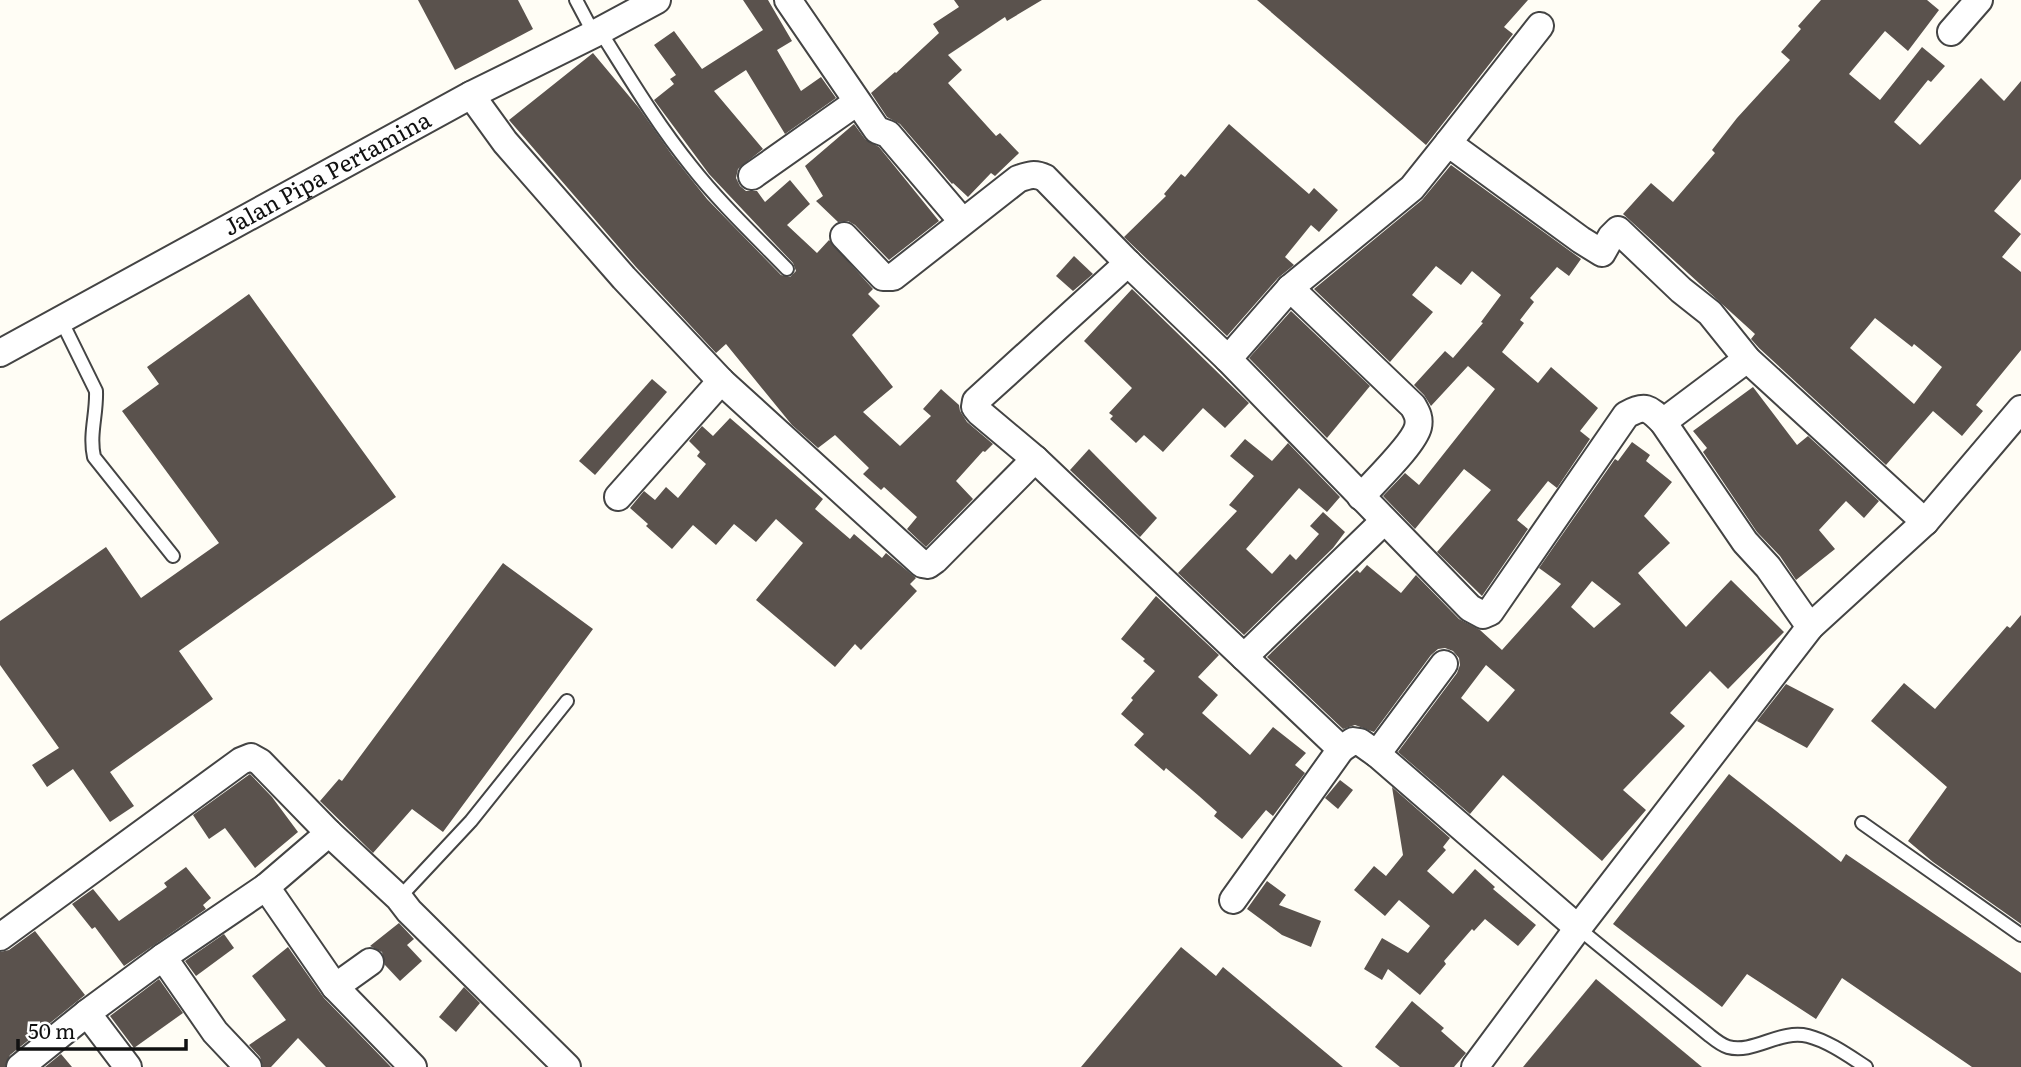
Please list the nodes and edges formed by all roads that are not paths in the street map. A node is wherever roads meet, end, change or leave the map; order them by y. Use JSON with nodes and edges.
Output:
{"nodes":[{"id":1,"x":576,"y":0,"type":"edge"},
{"id":2,"x":657,"y":0,"type":"edge"},
{"id":3,"x":788,"y":0,"type":"edge"},
{"id":4,"x":1979,"y":0,"type":"edge"},
{"id":5,"x":1540,"y":26,"type":"dead end"},
{"id":6,"x":1951,"y":32,"type":"dead end"},
{"id":7,"x":597,"y":33,"type":"junction"},
{"id":8,"x":471,"y":95,"type":"junction"},
{"id":9,"x":857,"y":102,"type":"junction"},
{"id":10,"x":1448,"y":143,"type":"junction"},
{"id":11,"x":752,"y":176,"type":"dead end"},
{"id":12,"x":962,"y":221,"type":"junction"},
{"id":13,"x":844,"y":236,"type":"dead end"},
{"id":14,"x":1128,"y":263,"type":"junction"},
{"id":15,"x":787,"y":268,"type":"dead end"},
{"id":16,"x":1290,"y":288,"type":"junction"},
{"id":17,"x":61,"y":320,"type":"junction"},
{"id":18,"x":0,"y":353,"type":"edge"},
{"id":19,"x":1228,"y":359,"type":"junction"},
{"id":20,"x":1747,"y":359,"type":"junction"},
{"id":21,"x":721,"y":381,"type":"junction"},
{"id":22,"x":2021,"y":409,"type":"edge"},
{"id":23,"x":1663,"y":422,"type":"junction"},
{"id":24,"x":1035,"y":459,"type":"junction"},
{"id":25,"x":618,"y":496,"type":"dead end"},
{"id":26,"x":1360,"y":496,"type":"junction"},
{"id":27,"x":1384,"y":521,"type":"junction"},
{"id":28,"x":1925,"y":522,"type":"junction"},
{"id":29,"x":173,"y":556,"type":"dead end"},
{"id":30,"x":1810,"y":627,"type":"junction"},
{"id":31,"x":1244,"y":657,"type":"junction"},
{"id":32,"x":1444,"y":664,"type":"dead end"},
{"id":33,"x":567,"y":701,"type":"dead end"},
{"id":34,"x":1341,"y":749,"type":"junction"},
{"id":35,"x":1377,"y":754,"type":"junction"},
{"id":36,"x":1862,"y":823,"type":"dead end"},
{"id":37,"x":328,"y":833,"type":"junction"},
{"id":38,"x":266,"y":887,"type":"junction"},
{"id":39,"x":399,"y":898,"type":"junction"},
{"id":40,"x":1233,"y":900,"type":"dead end"},
{"id":41,"x":1578,"y":928,"type":"junction"},
{"id":42,"x":2021,"y":935,"type":"edge"},
{"id":43,"x":0,"y":937,"type":"edge"},
{"id":44,"x":163,"y":957,"type":"junction"},
{"id":45,"x":370,"y":962,"type":"dead end"},
{"id":46,"x":335,"y":988,"type":"junction"},
{"id":47,"x":87,"y":1013,"type":"junction"},
{"id":48,"x":20,"y":1067,"type":"edge"},
{"id":49,"x":128,"y":1067,"type":"edge"},
{"id":50,"x":248,"y":1067,"type":"edge"},
{"id":51,"x":412,"y":1067,"type":"edge"},
{"id":52,"x":567,"y":1067,"type":"edge"},
{"id":53,"x":1475,"y":1067,"type":"edge"},
{"id":54,"x":1866,"y":1067,"type":"edge"}],
"edges":[{"from":1,"to":7,"type":"lane"},
{"from":2,"to":7,"type":"street","name":"Jalan Pipa Pertamina"},
{"from":3,"to":9,"type":"street"},
{"from":4,"to":6,"type":"street"},
{"from":5,"to":10,"type":"street"},
{"from":7,"to":8,"type":"street","name":"Jalan Pipa Pertamina"},
{"from":7,"to":15,"type":"lane"},
{"from":8,"to":17,"type":"street","name":"Jalan Pipa Pertamina"},
{"from":8,"to":21,"type":"street"},
{"from":9,"to":11,"type":"street"},
{"from":9,"to":12,"type":"street"},
{"from":10,"to":16,"type":"street"},
{"from":10,"to":20,"type":"street"},
{"from":12,"to":13,"type":"street"},
{"from":12,"to":14,"type":"street"},
{"from":14,"to":19,"type":"street"},
{"from":14,"to":24,"type":"street"},
{"from":16,"to":19,"type":"street"},
{"from":16,"to":26,"type":"street"},
{"from":17,"to":18,"type":"street","name":"Jalan Pipa Pertamina"},
{"from":17,"to":29,"type":"lane"},
{"from":19,"to":26,"type":"street"},
{"from":20,"to":23,"type":"street"},
{"from":20,"to":28,"type":"street"},
{"from":21,"to":24,"type":"street"},
{"from":21,"to":25,"type":"street"},
{"from":22,"to":28,"type":"street"},
{"from":23,"to":27,"type":"street"},
{"from":23,"to":30,"type":"street"},
{"from":24,"to":31,"type":"street"},
{"from":26,"to":27,"type":"street"},
{"from":27,"to":31,"type":"street"},
{"from":28,"to":30,"type":"street"},
{"from":30,"to":41,"type":"street"},
{"from":31,"to":34,"type":"street"},
{"from":32,"to":35,"type":"street"},
{"from":33,"to":39,"type":"lane"},
{"from":34,"to":35,"type":"street"},
{"from":34,"to":40,"type":"street"},
{"from":35,"to":41,"type":"street"},
{"from":36,"to":42,"type":"lane"},
{"from":37,"to":38,"type":"street"},
{"from":37,"to":39,"type":"street"},
{"from":37,"to":43,"type":"street"},
{"from":38,"to":44,"type":"street"},
{"from":38,"to":46,"type":"street"},
{"from":39,"to":52,"type":"street"},
{"from":41,"to":53,"type":"street"},
{"from":41,"to":54,"type":"lane"},
{"from":44,"to":47,"type":"street"},
{"from":44,"to":50,"type":"street"},
{"from":45,"to":46,"type":"street"},
{"from":46,"to":51,"type":"street"},
{"from":47,"to":48,"type":"street"},
{"from":47,"to":49,"type":"street"}]}
